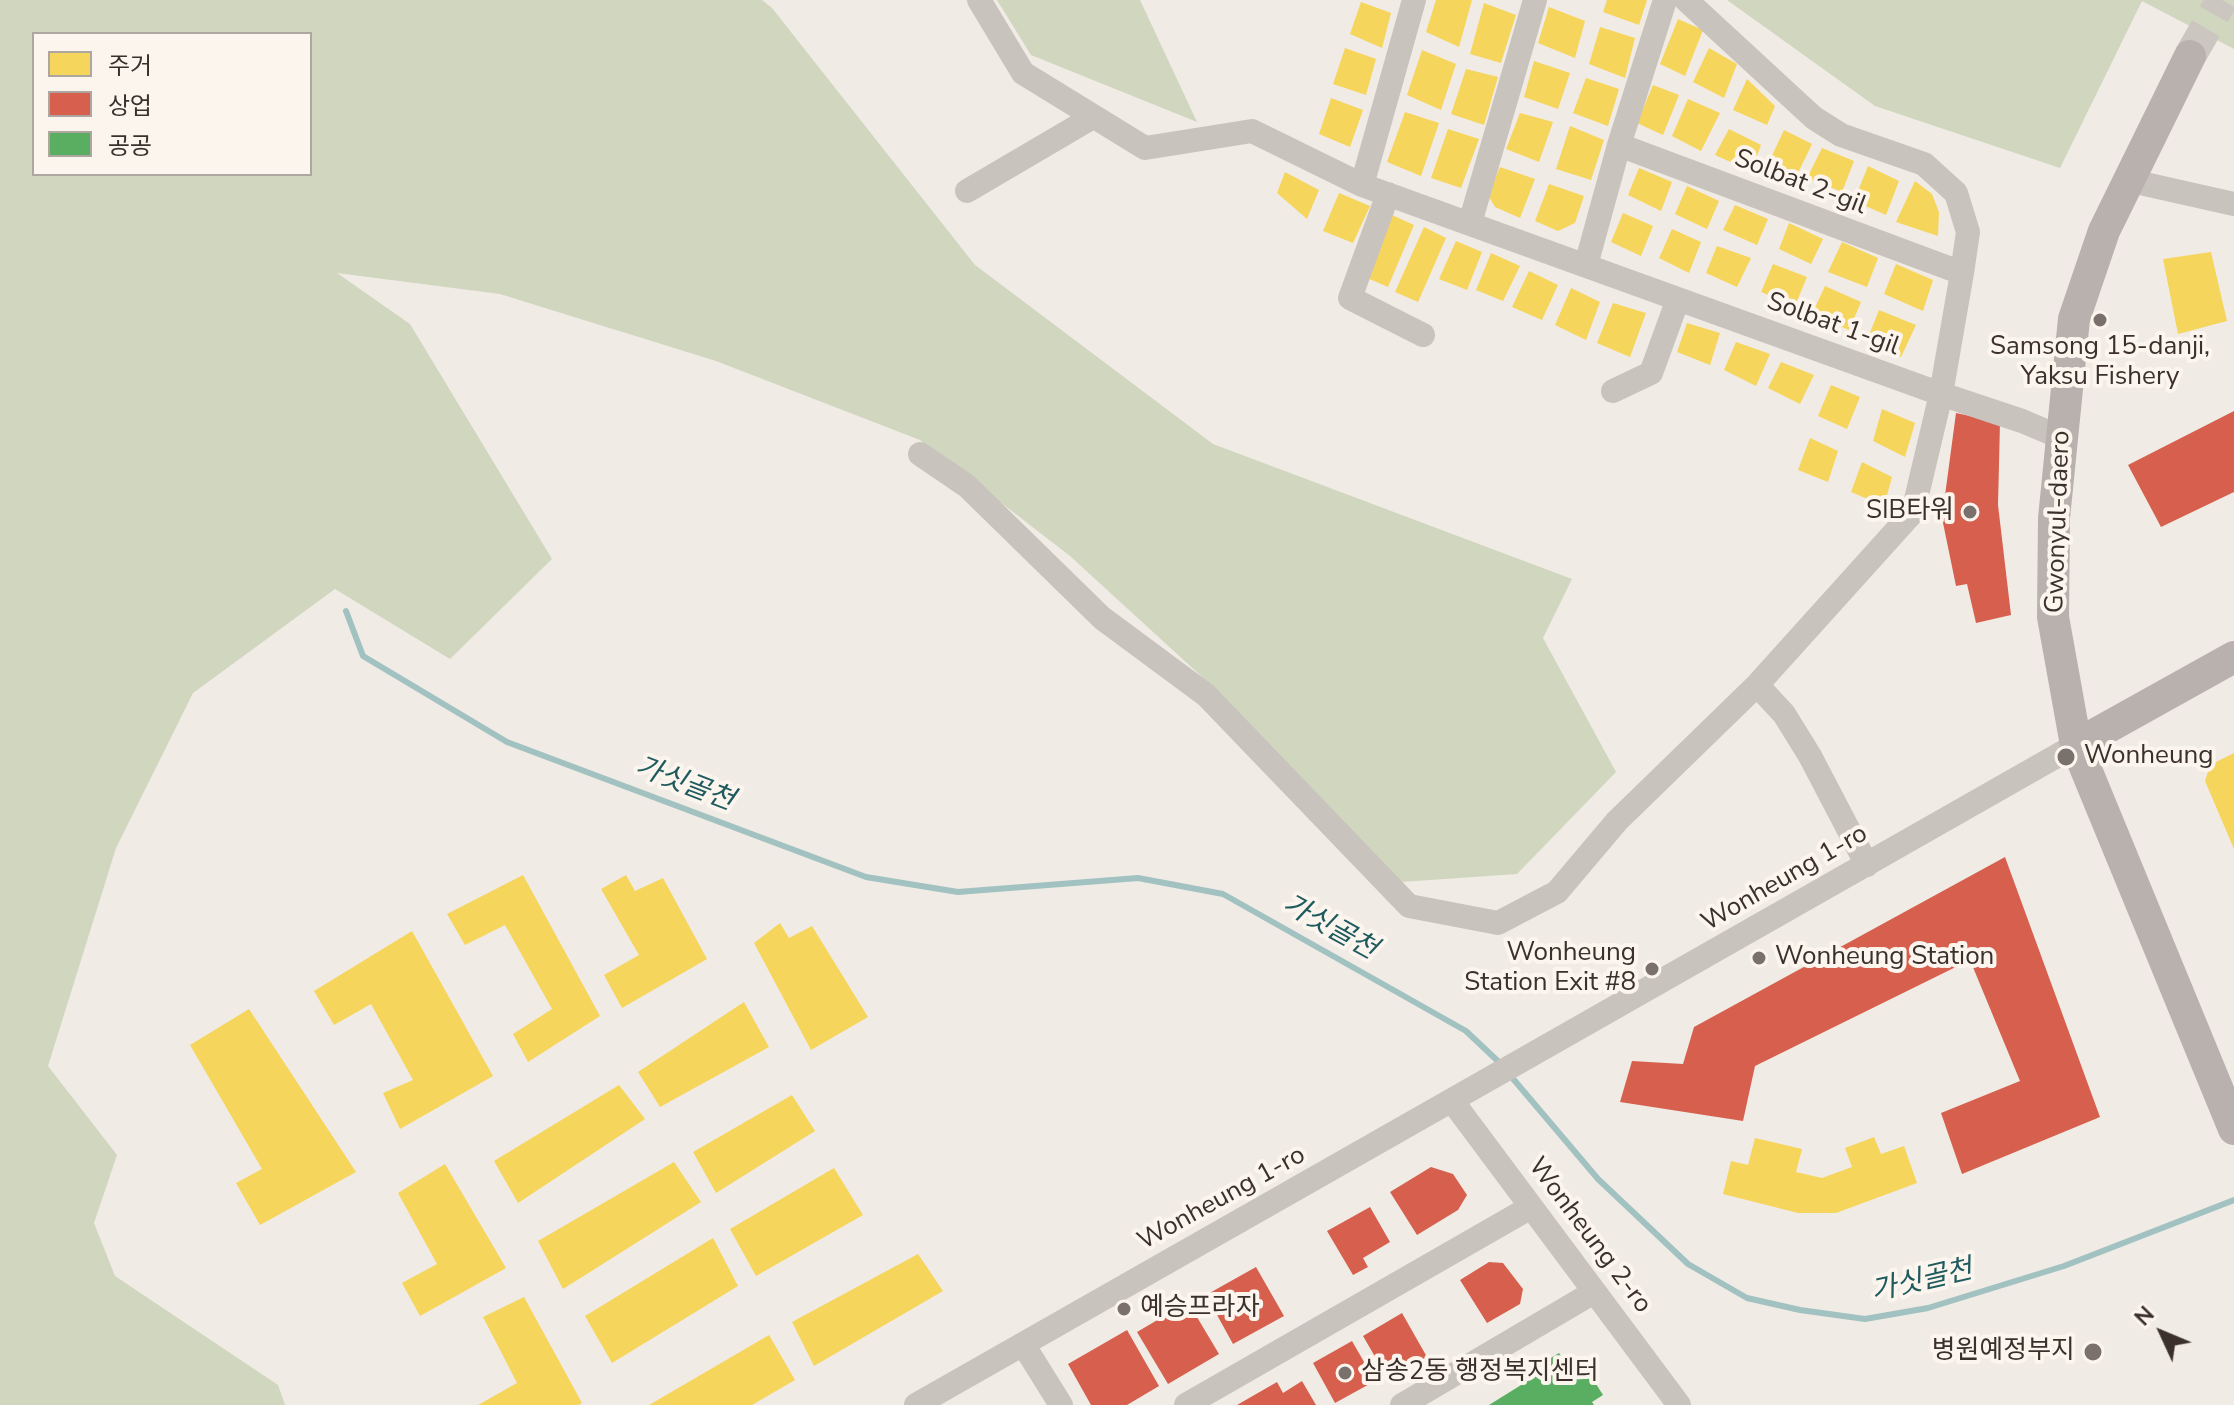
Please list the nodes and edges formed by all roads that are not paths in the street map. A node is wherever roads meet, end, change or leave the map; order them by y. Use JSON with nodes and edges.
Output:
{"nodes":[{"id":1,"x":979,"y":0,"type":"edge"},
{"id":2,"x":1414,"y":0,"type":"edge"},
{"id":3,"x":1535,"y":0,"type":"edge"},
{"id":4,"x":1665,"y":0,"type":"edge"},
{"id":5,"x":1686,"y":0,"type":"edge"},
{"id":6,"x":2190,"y":56,"type":"tunnel mouth"},
{"id":7,"x":1093,"y":117,"type":"junction"},
{"id":8,"x":1619,"y":145,"type":"junction"},
{"id":9,"x":2127,"y":180,"type":"junction"},
{"id":10,"x":1362,"y":185,"type":"junction"},
{"id":11,"x":967,"y":191,"type":"dead end"},
{"id":12,"x":1388,"y":194,"type":"junction"},
{"id":13,"x":2234,"y":204,"type":"edge"},
{"id":14,"x":1470,"y":223,"type":"junction"},
{"id":15,"x":1586,"y":265,"type":"junction"},
{"id":16,"x":1962,"y":273,"type":"junction"},
{"id":17,"x":1678,"y":299,"type":"junction"},
{"id":18,"x":1423,"y":335,"type":"dead end"},
{"id":19,"x":1613,"y":391,"type":"dead end"},
{"id":20,"x":1941,"y":394,"type":"junction"},
{"id":21,"x":2060,"y":437,"type":"junction"},
{"id":22,"x":920,"y":454,"type":"dead end"},
{"id":23,"x":2234,"y":657,"type":"edge"},
{"id":24,"x":1757,"y":685,"type":"junction"},
{"id":25,"x":2076,"y":745,"type":"junction"},
{"id":26,"x":1867,"y":865,"type":"junction"},
{"id":27,"x":1453,"y":1102,"type":"junction"},
{"id":28,"x":2234,"y":1129,"type":"edge"},
{"id":29,"x":1531,"y":1207,"type":"junction"},
{"id":30,"x":1594,"y":1292,"type":"junction"},
{"id":31,"x":1023,"y":1344,"type":"junction"},
{"id":32,"x":916,"y":1405,"type":"edge"},
{"id":33,"x":1061,"y":1405,"type":"edge"},
{"id":34,"x":1186,"y":1405,"type":"edge"},
{"id":35,"x":1402,"y":1405,"type":"edge"},
{"id":36,"x":1679,"y":1405,"type":"edge"}],
"edges":[{"from":1,"to":7,"type":"street","name":"Solbat 1-gil"},
{"from":2,"to":10,"type":"street"},
{"from":3,"to":14,"type":"street"},
{"from":4,"to":8,"type":"street"},
{"from":5,"to":16,"type":"street"},
{"from":6,"to":9,"type":"main road","name":"Gwonyul-daero"},
{"from":7,"to":10,"type":"street","name":"Solbat 1-gil"},
{"from":7,"to":11,"type":"street"},
{"from":8,"to":15,"type":"street"},
{"from":8,"to":16,"type":"street","name":"Solbat 2-gil"},
{"from":9,"to":13,"type":"street"},
{"from":9,"to":21,"type":"main road","name":"Gwonyul-daero"},
{"from":10,"to":12,"type":"street","name":"Solbat 1-gil"},
{"from":12,"to":14,"type":"street","name":"Solbat 1-gil"},
{"from":12,"to":18,"type":"street"},
{"from":14,"to":15,"type":"street","name":"Solbat 1-gil"},
{"from":15,"to":17,"type":"street","name":"Solbat 1-gil"},
{"from":16,"to":20,"type":"street"},
{"from":17,"to":19,"type":"street"},
{"from":17,"to":20,"type":"street","name":"Solbat 1-gil"},
{"from":20,"to":21,"type":"street","name":"Solbat 1-gil"},
{"from":20,"to":24,"type":"street"},
{"from":21,"to":25,"type":"main road","name":"Gwonyul-daero"},
{"from":22,"to":24,"type":"street"},
{"from":23,"to":25,"type":"main road"},
{"from":24,"to":26,"type":"street"},
{"from":25,"to":26,"type":"street","name":"Wonheung 1-ro"},
{"from":25,"to":28,"type":"main road","name":"Gwonyul-daero"},
{"from":26,"to":27,"type":"street","name":"Wonheung 1-ro"},
{"from":27,"to":29,"type":"street","name":"Wonheung 2-ro"},
{"from":27,"to":31,"type":"street","name":"Wonheung 1-ro"},
{"from":29,"to":30,"type":"street","name":"Wonheung 2-ro"},
{"from":29,"to":34,"type":"street"},
{"from":30,"to":35,"type":"street"},
{"from":30,"to":36,"type":"street","name":"Wonheung 2-ro"},
{"from":31,"to":32,"type":"street","name":"Wonheung 1-ro"},
{"from":31,"to":33,"type":"street"}]}
